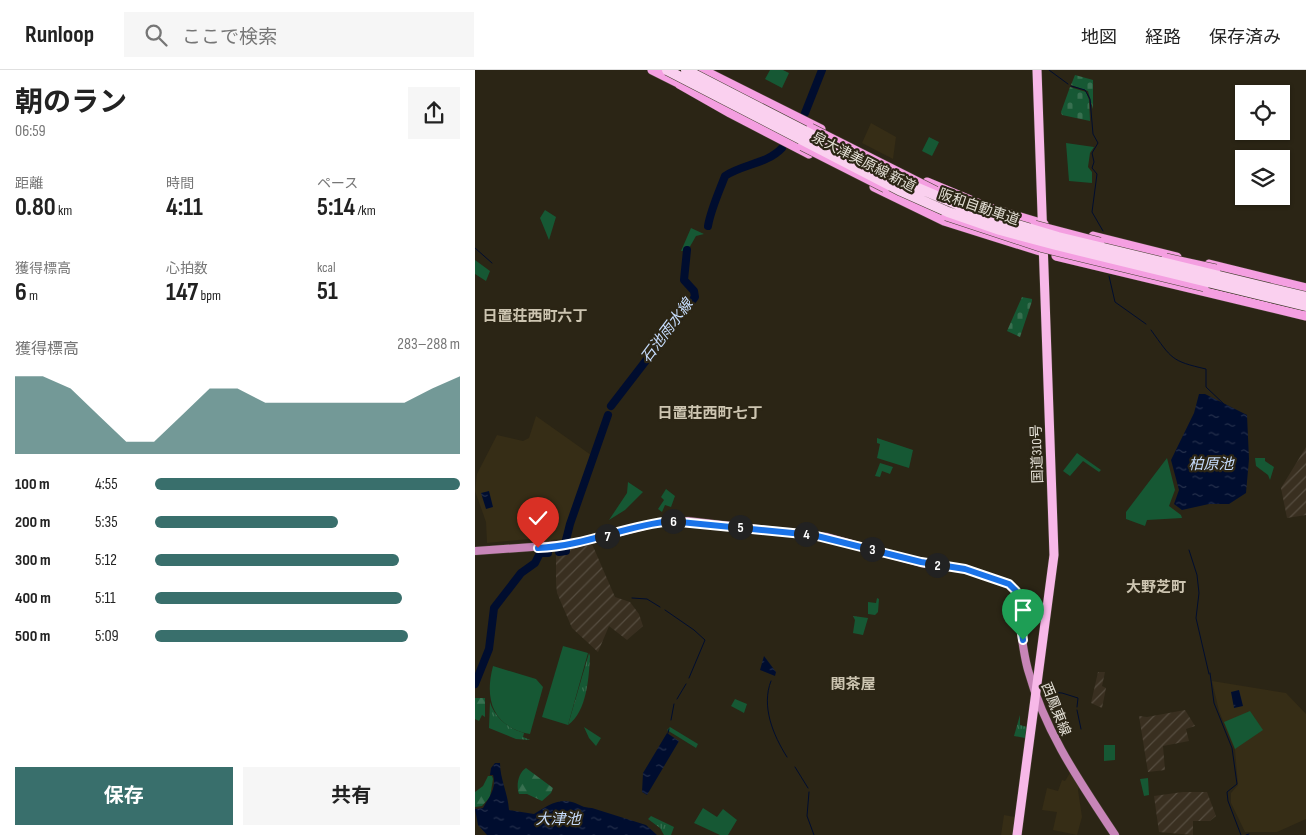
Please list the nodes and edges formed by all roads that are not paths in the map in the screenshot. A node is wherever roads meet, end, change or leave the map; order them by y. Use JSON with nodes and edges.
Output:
{"nodes":[{"id":1,"x":653,"y":70,"type":"edge"},
{"id":2,"x":667,"y":70,"type":"edge"},
{"id":3,"x":686,"y":70,"type":"edge"},
{"id":4,"x":698,"y":70,"type":"edge"},
{"id":5,"x":703,"y":70,"type":"edge"},
{"id":6,"x":1037,"y":70,"type":"edge"},
{"id":7,"x":679,"y":84,"type":"junction"},
{"id":8,"x":1042,"y":224,"type":"junction"},
{"id":9,"x":1044,"y":253,"type":"junction"},
{"id":10,"x":1306,"y":290,"type":"edge"},
{"id":11,"x":1306,"y":297,"type":"edge"},
{"id":12,"x":1306,"y":306,"type":"edge"},
{"id":13,"x":1306,"y":312,"type":"edge"},
{"id":14,"x":1306,"y":316,"type":"edge"},
{"id":15,"x":475,"y":551,"type":"edge"},
{"id":16,"x":1036,"y":695,"type":"junction"},
{"id":17,"x":1017,"y":835,"type":"edge"},
{"id":18,"x":1115,"y":835,"type":"edge"}],
"edges":[{"from":1,"to":7,"type":"main road","name":"泉大津美原線 新道"},
{"from":2,"to":12,"type":"highway","name":"阪和自動車道","bridge":true},
{"from":3,"to":11,"type":"highway","name":"阪和自動車道","bridge":true},
{"from":4,"to":10,"type":"main road","name":"泉大津美原線 新道","bridge":true},
{"from":5,"to":8,"type":"main road"},
{"from":6,"to":8,"type":"highway","name":"国道310号"},
{"from":7,"to":9,"type":"main road"},
{"from":7,"to":13,"type":"main road","name":"泉大津美原線 新道","bridge":true},
{"from":8,"to":9,"type":"highway","name":"国道310号"},
{"from":8,"to":10,"type":"main road"},
{"from":9,"to":14,"type":"main road"},
{"from":9,"to":16,"type":"highway","name":"国道310号"},
{"from":15,"to":16,"type":"main road","name":"西鳳東線"},
{"from":16,"to":17,"type":"highway","name":"国道310号"},
{"from":16,"to":18,"type":"main road","name":"西鳳東線"}]}
